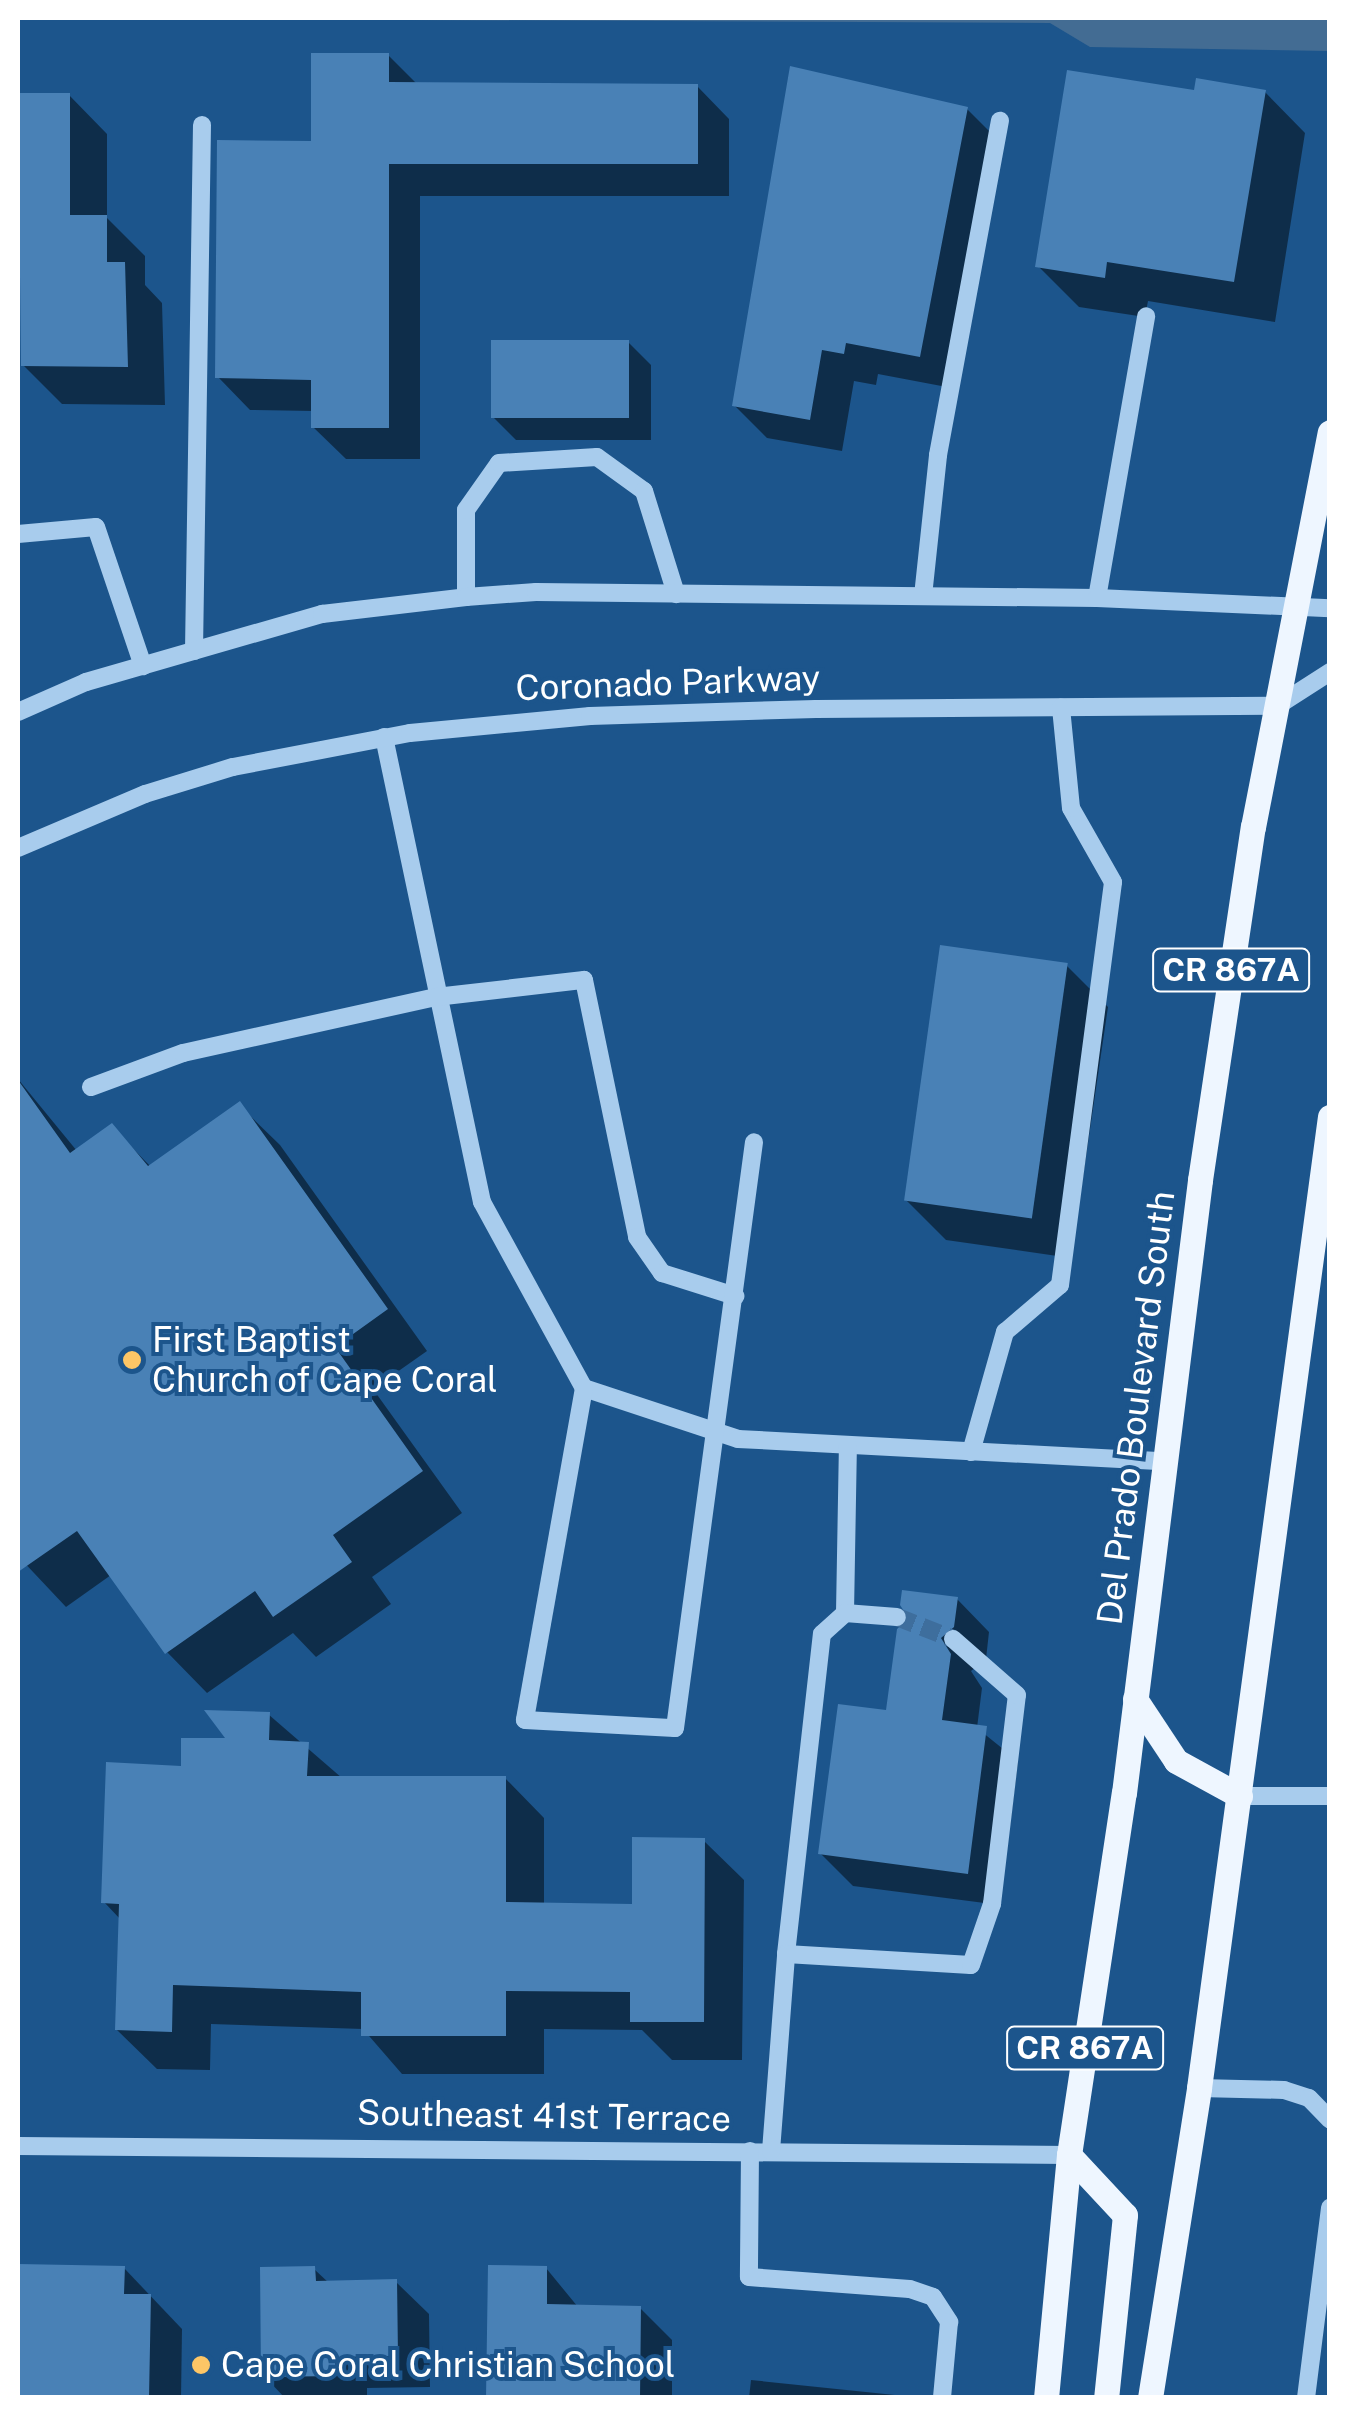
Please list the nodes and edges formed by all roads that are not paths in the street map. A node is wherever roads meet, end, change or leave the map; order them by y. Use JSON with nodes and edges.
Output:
{"nodes":[{"id":1,"x":1000,"y":121,"type":"dead end"},
{"id":2,"x":202,"y":125,"type":"dead end"},
{"id":3,"x":1146,"y":316,"type":"dead end"},
{"id":4,"x":1330,"y":432,"type":"edge"},
{"id":5,"x":18,"y":534,"type":"edge"},
{"id":6,"x":676,"y":594,"type":"junction"},
{"id":7,"x":924,"y":596,"type":"junction"},
{"id":8,"x":466,"y":597,"type":"junction"},
{"id":9,"x":1096,"y":598,"type":"junction"},
{"id":10,"x":1296,"y":606,"type":"junction"},
{"id":11,"x":1330,"y":608,"type":"edge"},
{"id":12,"x":194,"y":651,"type":"junction"},
{"id":13,"x":143,"y":666,"type":"junction"},
{"id":14,"x":1330,"y":672,"type":"edge"},
{"id":15,"x":1276,"y":706,"type":"junction"},
{"id":16,"x":1061,"y":707,"type":"junction"},
{"id":17,"x":18,"y":712,"type":"edge"},
{"id":18,"x":384,"y":737,"type":"junction"},
{"id":19,"x":18,"y":848,"type":"edge"},
{"id":20,"x":436,"y":996,"type":"junction"},
{"id":21,"x":91,"y":1087,"type":"dead end"},
{"id":22,"x":1330,"y":1116,"type":"edge"},
{"id":23,"x":754,"y":1142,"type":"dead end"},
{"id":24,"x":735,"y":1296,"type":"junction"},
{"id":25,"x":584,"y":1388,"type":"junction"},
{"id":26,"x":718,"y":1433,"type":"junction"},
{"id":27,"x":848,"y":1446,"type":"junction"},
{"id":28,"x":971,"y":1452,"type":"junction"},
{"id":29,"x":1162,"y":1461,"type":"junction"},
{"id":30,"x":844,"y":1613,"type":"junction"},
{"id":31,"x":898,"y":1618,"type":"tunnel mouth"},
{"id":32,"x":952,"y":1639,"type":"tunnel mouth"},
{"id":33,"x":1135,"y":1699,"type":"junction"},
{"id":34,"x":1240,"y":1796,"type":"junction"},
{"id":35,"x":1330,"y":1796,"type":"edge"},
{"id":36,"x":786,"y":1954,"type":"junction"},
{"id":37,"x":1199,"y":2088,"type":"junction"},
{"id":38,"x":1330,"y":2120,"type":"edge"},
{"id":39,"x":18,"y":2146,"type":"edge"},
{"id":40,"x":750,"y":2150,"type":"junction"},
{"id":41,"x":771,"y":2150,"type":"junction"},
{"id":42,"x":1069,"y":2155,"type":"junction"},
{"id":43,"x":1330,"y":2208,"type":"edge"},
{"id":44,"x":942,"y":2398,"type":"edge"},
{"id":45,"x":1046,"y":2398,"type":"edge"},
{"id":46,"x":1106,"y":2398,"type":"edge"},
{"id":47,"x":1150,"y":2398,"type":"edge"},
{"id":48,"x":1306,"y":2398,"type":"edge"}],
"edges":[{"from":1,"to":7,"type":"street"},
{"from":2,"to":12,"type":"street"},
{"from":3,"to":9,"type":"street"},
{"from":4,"to":10,"type":"main road","name":"Del Prado Boulevard South","number":"CR 867A"},
{"from":5,"to":13,"type":"street"},
{"from":6,"to":7,"type":"street"},
{"from":6,"to":8,"type":"street"},
{"from":6,"to":8,"type":"street"},
{"from":7,"to":9,"type":"street"},
{"from":8,"to":12,"type":"street"},
{"from":9,"to":10,"type":"street"},
{"from":10,"to":11,"type":"street"},
{"from":10,"to":15,"type":"main road","name":"Del Prado Boulevard South","number":"CR 867A"},
{"from":12,"to":13,"type":"street"},
{"from":13,"to":17,"type":"street"},
{"from":14,"to":15,"type":"street"},
{"from":15,"to":16,"type":"street","name":"Coronado Parkway"},
{"from":15,"to":29,"type":"main road","name":"Del Prado Boulevard South","number":"CR 867A"},
{"from":16,"to":18,"type":"street","name":"Coronado Parkway"},
{"from":16,"to":28,"type":"street"},
{"from":18,"to":19,"type":"street","name":"Coronado Parkway"},
{"from":18,"to":20,"type":"street"},
{"from":20,"to":21,"type":"street"},
{"from":20,"to":24,"type":"street"},
{"from":20,"to":25,"type":"street"},
{"from":22,"to":34,"type":"main road","number":"CR 867A"},
{"from":23,"to":24,"type":"street"},
{"from":24,"to":26,"type":"street"},
{"from":25,"to":26,"type":"street"},
{"from":25,"to":26,"type":"street"},
{"from":26,"to":27,"type":"street"},
{"from":27,"to":28,"type":"street"},
{"from":27,"to":30,"type":"street"},
{"from":28,"to":29,"type":"street"},
{"from":29,"to":33,"type":"main road","name":"Del Prado Boulevard South","number":"CR 867A"},
{"from":30,"to":31,"type":"street"},
{"from":30,"to":36,"type":"street"},
{"from":32,"to":36,"type":"street"},
{"from":33,"to":34,"type":"main road"},
{"from":33,"to":42,"type":"main road","name":"Del Prado Boulevard South","number":"CR 867A"},
{"from":34,"to":35,"type":"street"},
{"from":34,"to":37,"type":"main road","number":"CR 867A"},
{"from":36,"to":41,"type":"street"},
{"from":37,"to":38,"type":"street"},
{"from":37,"to":47,"type":"main road","number":"CR 867A"},
{"from":39,"to":40,"type":"street","name":"Southeast 41st Terrace"},
{"from":40,"to":41,"type":"street","name":"Southeast 41st Terrace"},
{"from":40,"to":44,"type":"street"},
{"from":41,"to":42,"type":"street","name":"Southeast 41st Terrace"},
{"from":42,"to":45,"type":"main road","name":"Del Prado Boulevard South","number":"CR 867A"},
{"from":42,"to":46,"type":"main road"},
{"from":43,"to":48,"type":"street"}]}
